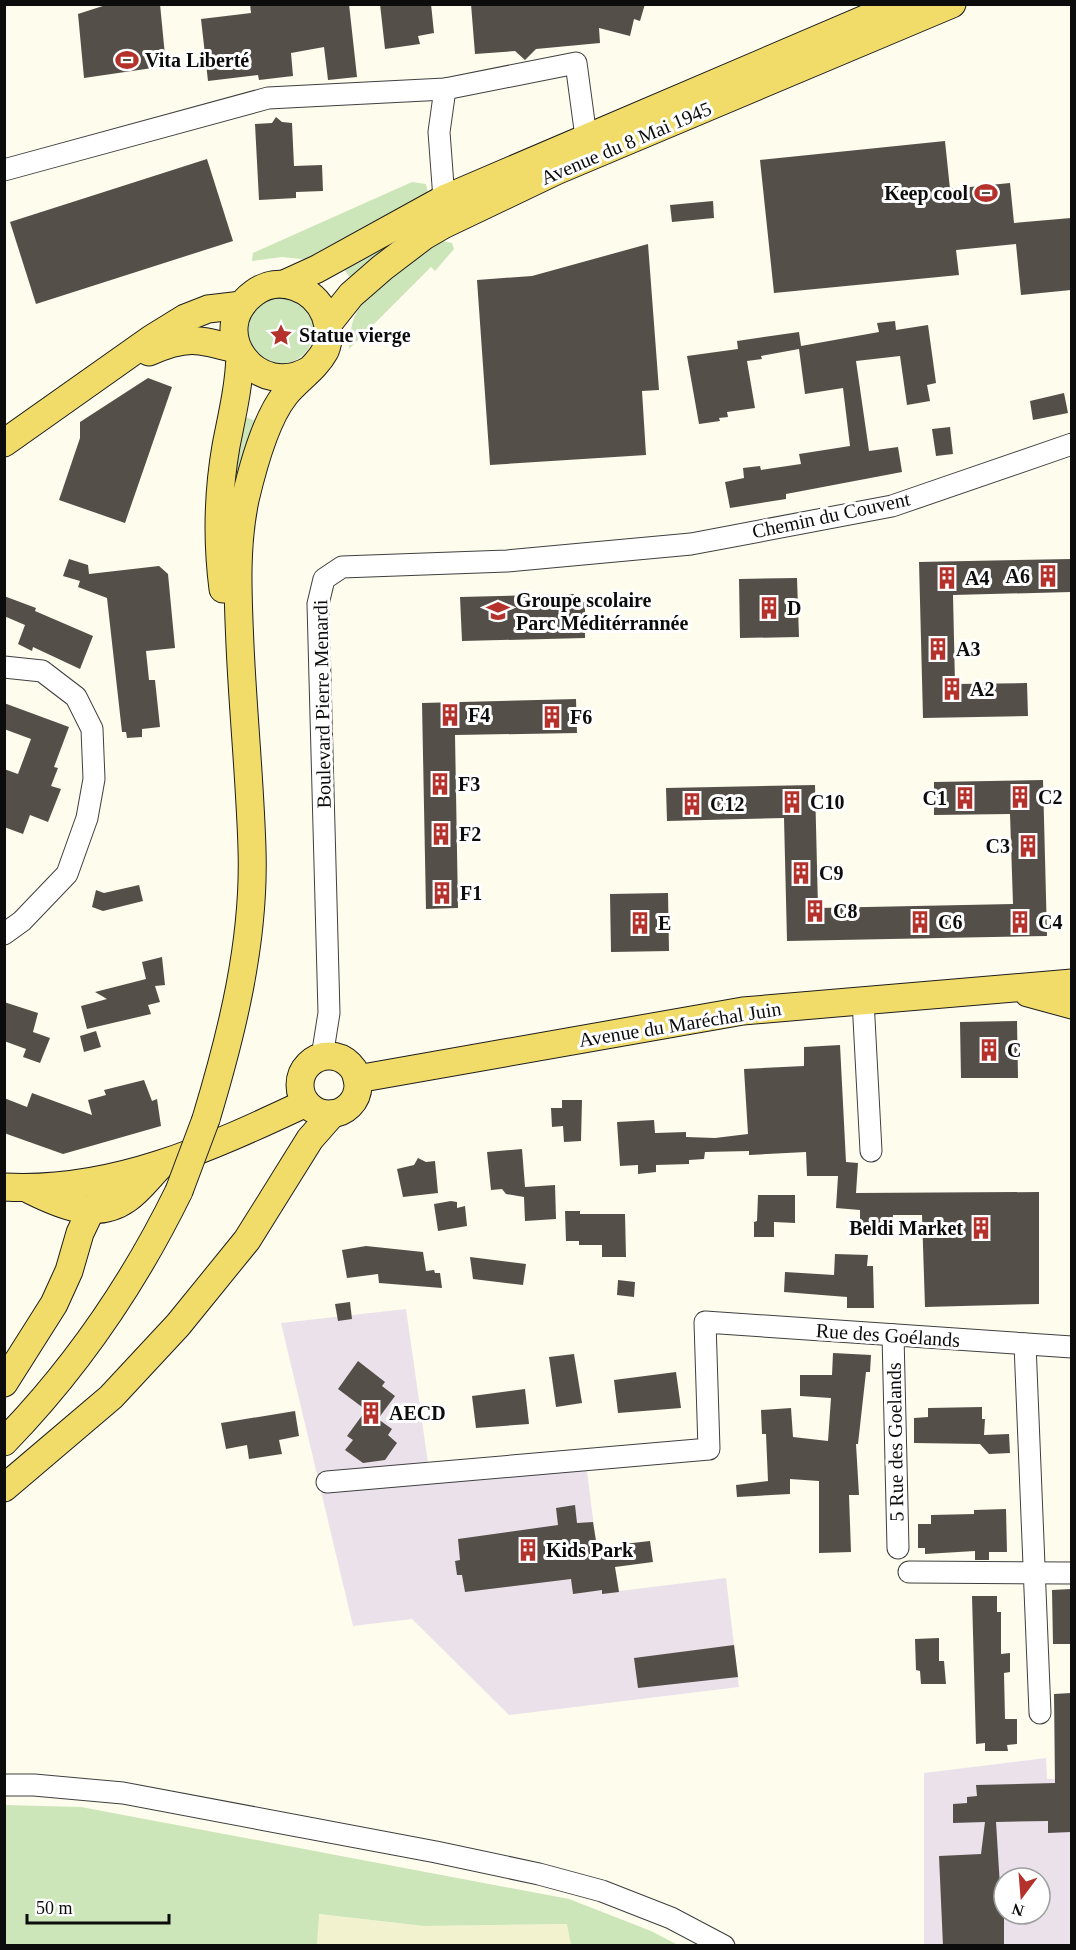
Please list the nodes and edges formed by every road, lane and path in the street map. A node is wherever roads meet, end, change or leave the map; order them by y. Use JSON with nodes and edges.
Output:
{"nodes":[{"id":1,"x":900,"y":4,"type":"edge"},
{"id":2,"x":952,"y":4,"type":"edge"},
{"id":3,"x":445,"y":90,"type":"junction"},
{"id":4,"x":586,"y":137,"type":"junction"},
{"id":5,"x":4,"y":170,"type":"edge"},
{"id":6,"x":444,"y":199,"type":"junction"},
{"id":7,"x":284,"y":284,"type":"junction"},
{"id":8,"x":242,"y":305,"type":"junction"},
{"id":9,"x":328,"y":324,"type":"junction"},
{"id":10,"x":239,"y":353,"type":"junction"},
{"id":11,"x":311,"y":369,"type":"junction"},
{"id":12,"x":62,"y":403,"type":"junction"},
{"id":13,"x":4,"y":443,"type":"edge"},
{"id":14,"x":1071,"y":444,"type":"edge"},
{"id":15,"x":691,"y":544,"type":"joint"},
{"id":16,"x":4,"y":667,"type":"edge"},
{"id":17,"x":245,"y":749,"type":"junction"},
{"id":18,"x":4,"y":934,"type":"edge"},
{"id":19,"x":1071,"y":983,"type":"edge"},
{"id":20,"x":1006,"y":988,"type":"junction"},
{"id":21,"x":863,"y":1000,"type":"junction"},
{"id":22,"x":1071,"y":1005,"type":"edge"},
{"id":23,"x":322,"y":1057,"type":"junction"},
{"id":24,"x":357,"y":1079,"type":"junction"},
{"id":25,"x":306,"y":1103,"type":"junction"},
{"id":26,"x":332,"y":1114,"type":"junction"},
{"id":27,"x":871,"y":1151,"type":"dead end"},
{"id":28,"x":161,"y":1165,"type":"junction"},
{"id":29,"x":120,"y":1177,"type":"junction"},
{"id":30,"x":16,"y":1188,"type":"edge"},
{"id":31,"x":85,"y":1222,"type":"junction"},
{"id":32,"x":893,"y":1335,"type":"junction"},
{"id":33,"x":1025,"y":1344,"type":"junction"},
{"id":34,"x":1071,"y":1347,"type":"edge"},
{"id":35,"x":4,"y":1383,"type":"edge"},
{"id":36,"x":4,"y":1442,"type":"edge"},
{"id":37,"x":327,"y":1482,"type":"dead end"},
{"id":38,"x":4,"y":1488,"type":"edge"},
{"id":39,"x":898,"y":1548,"type":"dead end"},
{"id":40,"x":909,"y":1572,"type":"dead end"},
{"id":41,"x":1036,"y":1572,"type":"junction"},
{"id":42,"x":1071,"y":1573,"type":"edge"},
{"id":43,"x":1040,"y":1713,"type":"dead end"},
{"id":44,"x":4,"y":1785,"type":"edge"},
{"id":45,"x":724,"y":1946,"type":"edge"}],
"edges":[{"from":1,"to":4,"type":"main road","name":"Avenue du 8 Mai 1945"},
{"from":2,"to":9,"type":"main road","name":"Avenue du 8 Mai 1945"},
{"from":3,"to":4,"type":"street"},
{"from":3,"to":5,"type":"street"},
{"from":3,"to":6,"type":"street"},
{"from":4,"to":6,"type":"main road","name":"Avenue du 8 Mai 1945"},
{"from":6,"to":7,"type":"main road","name":"Avenue du 8 Mai 1945"},
{"from":7,"to":8,"type":"main road"},
{"from":7,"to":9,"type":"main road"},
{"from":8,"to":10,"type":"main road"},
{"from":8,"to":12,"type":"main road"},
{"from":9,"to":11,"type":"main road"},
{"from":10,"to":11,"type":"main road"},
{"from":10,"to":12,"type":"main road"},
{"from":10,"to":17,"type":"main road"},
{"from":11,"to":17,"type":"main road"},
{"from":12,"to":13,"type":"main road"},
{"from":14,"to":15,"type":"street","name":"Chemin du Couvent"},
{"from":15,"to":23,"type":"street","name":"Boulevard Pierre Menardi"},
{"from":16,"to":18,"type":"street"},
{"from":17,"to":36,"type":"main road","bridge":true},
{"from":19,"to":20,"type":"main road","name":"Avenue du Maréchal Juin"},
{"from":20,"to":21,"type":"main road","name":"Avenue du Maréchal Juin"},
{"from":20,"to":22,"type":"main road","name":"Avenue du Maréchal Juin"},
{"from":21,"to":24,"type":"main road","name":"Avenue du Maréchal Juin"},
{"from":21,"to":27,"type":"street"},
{"from":23,"to":24,"type":"main road"},
{"from":23,"to":25,"type":"main road"},
{"from":24,"to":26,"type":"main road"},
{"from":25,"to":26,"type":"main road"},
{"from":25,"to":28,"type":"main road"},
{"from":26,"to":38,"type":"main road"},
{"from":28,"to":29,"type":"main road"},
{"from":28,"to":31,"type":"main road"},
{"from":29,"to":30,"type":"main road"},
{"from":29,"to":31,"type":"main road"},
{"from":30,"to":31,"type":"main road"},
{"from":31,"to":35,"type":"main road"},
{"from":32,"to":33,"type":"street","name":"Rue des Goélands"},
{"from":32,"to":37,"type":"street","name":"Rue des Goélands"},
{"from":32,"to":39,"type":"street","name":"5 Rue des Goelands"},
{"from":33,"to":34,"type":"street","name":"Rue des Goélands"},
{"from":33,"to":41,"type":"street"},
{"from":40,"to":41,"type":"street"},
{"from":41,"to":42,"type":"street"},
{"from":41,"to":43,"type":"street"},
{"from":44,"to":45,"type":"street"}]}
